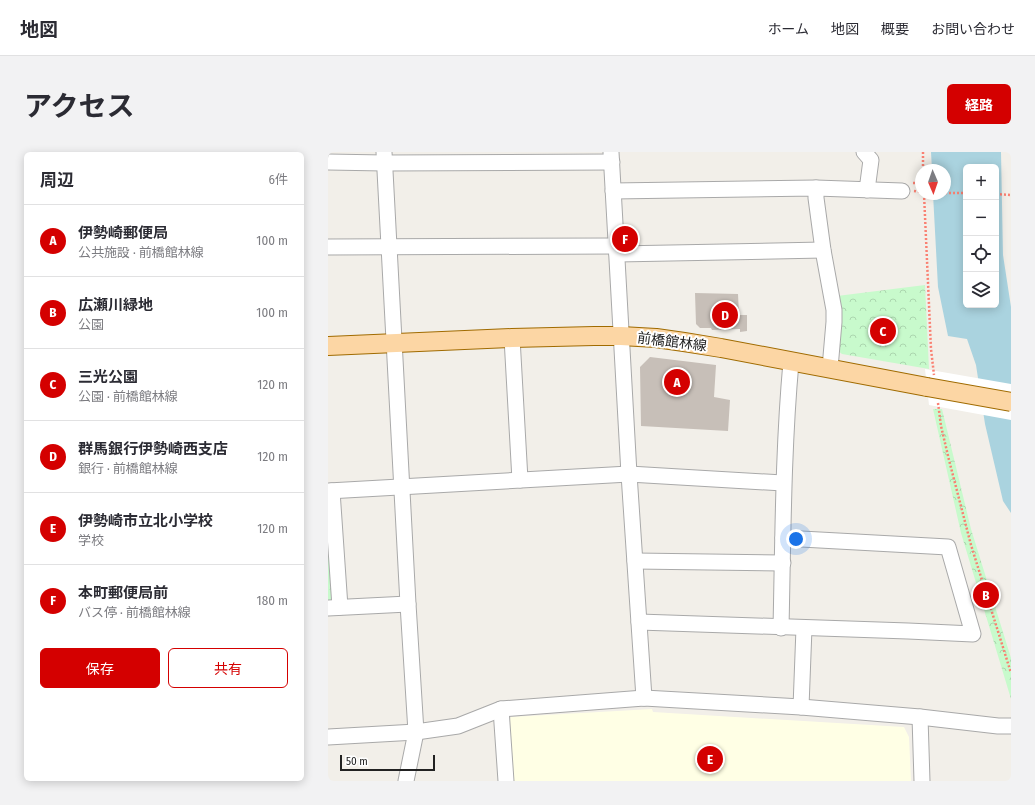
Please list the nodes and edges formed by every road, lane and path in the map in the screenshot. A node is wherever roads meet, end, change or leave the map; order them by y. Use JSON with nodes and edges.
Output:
{"nodes":[{"id":1,"x":864,"y":152,"type":"edge"},
{"id":2,"x":923,"y":152,"type":"edge"},
{"id":3,"x":611,"y":157,"type":"edge"},
{"id":4,"x":384,"y":158,"type":"edge"},
{"id":5,"x":328,"y":162,"type":"edge"},
{"id":6,"x":923,"y":164,"type":"edge"},
{"id":7,"x":915,"y":184,"type":"edge"},
{"id":8,"x":906,"y":187,"type":"joint"},
{"id":9,"x":816,"y":188,"type":"junction"},
{"id":10,"x":867,"y":190,"type":"junction"},
{"id":11,"x":613,"y":191,"type":"junction"},
{"id":12,"x":951,"y":192,"type":"edge"},
{"id":13,"x":963,"y":193,"type":"edge"},
{"id":14,"x":999,"y":194,"type":"edge"},
{"id":15,"x":1011,"y":195,"type":"edge"},
{"id":16,"x":924,"y":200,"type":"edge"},
{"id":17,"x":328,"y":247,"type":"edge"},
{"id":18,"x":390,"y":247,"type":"junction"},
{"id":19,"x":616,"y":250,"type":"junction"},
{"id":20,"x":822,"y":250,"type":"junction"},
{"id":21,"x":621,"y":336,"type":"junction"},
{"id":22,"x":512,"y":338,"type":"junction"},
{"id":23,"x":395,"y":343,"type":"junction"},
{"id":24,"x":328,"y":346,"type":"edge"},
{"id":25,"x":791,"y":362,"type":"junction"},
{"id":26,"x":830,"y":368,"type":"junction"},
{"id":27,"x":931,"y":383,"type":"junction"},
{"id":28,"x":1011,"y":402,"type":"edge"},
{"id":29,"x":938,"y":403,"type":"dead end"},
{"id":30,"x":629,"y":474,"type":"junction"},
{"id":31,"x":520,"y":480,"type":"junction"},
{"id":32,"x":783,"y":483,"type":"junction"},
{"id":33,"x":402,"y":487,"type":"junction"},
{"id":34,"x":330,"y":491,"type":"edge"},
{"id":35,"x":783,"y":538,"type":"junction"},
{"id":36,"x":635,"y":561,"type":"junction"},
{"id":37,"x":783,"y":563,"type":"junction"},
{"id":38,"x":408,"y":604,"type":"junction"},
{"id":39,"x":334,"y":608,"type":"edge"},
{"id":40,"x":639,"y":622,"type":"junction"},
{"id":41,"x":781,"y":628,"type":"junction"},
{"id":42,"x":804,"y":628,"type":"junction"},
{"id":43,"x":1011,"y":673,"type":"edge"},
{"id":44,"x":644,"y":698,"type":"junction"},
{"id":45,"x":801,"y":707,"type":"junction"},
{"id":46,"x":501,"y":709,"type":"junction"},
{"id":47,"x":920,"y":717,"type":"junction"},
{"id":48,"x":1011,"y":726,"type":"edge"},
{"id":49,"x":416,"y":732,"type":"junction"},
{"id":50,"x":328,"y":737,"type":"edge"},
{"id":51,"x":406,"y":781,"type":"edge"},
{"id":52,"x":506,"y":781,"type":"edge"},
{"id":53,"x":922,"y":781,"type":"edge"}],
"edges":[{"from":1,"to":10,"type":"street"},
{"from":2,"to":6,"type":"path"},
{"from":3,"to":4,"type":"street"},
{"from":3,"to":11,"type":"street"},
{"from":4,"to":5,"type":"street"},
{"from":4,"to":18,"type":"street"},
{"from":7,"to":8,"type":"path"},
{"from":8,"to":10,"type":"street"},
{"from":9,"to":10,"type":"street"},
{"from":9,"to":11,"type":"street"},
{"from":9,"to":20,"type":"street"},
{"from":11,"to":19,"type":"street"},
{"from":12,"to":13,"type":"path"},
{"from":14,"to":15,"type":"path"},
{"from":16,"to":27,"type":"path"},
{"from":17,"to":18,"type":"street"},
{"from":18,"to":19,"type":"street"},
{"from":18,"to":23,"type":"street"},
{"from":19,"to":20,"type":"street"},
{"from":19,"to":21,"type":"street"},
{"from":20,"to":26,"type":"street"},
{"from":21,"to":22,"type":"main road","name":"前橋館林線"},
{"from":21,"to":25,"type":"main road","name":"前橋館林線"},
{"from":21,"to":30,"type":"street"},
{"from":22,"to":23,"type":"main road","name":"前橋館林線"},
{"from":22,"to":31,"type":"street"},
{"from":23,"to":24,"type":"main road","name":"前橋館林線"},
{"from":23,"to":33,"type":"street"},
{"from":25,"to":26,"type":"main road","name":"前橋館林線"},
{"from":25,"to":32,"type":"street"},
{"from":26,"to":27,"type":"main road","name":"前橋館林線"},
{"from":27,"to":28,"type":"main road","name":"前橋館林線","bridge":true},
{"from":29,"to":43,"type":"path"},
{"from":30,"to":31,"type":"street"},
{"from":30,"to":32,"type":"street"},
{"from":30,"to":36,"type":"street"},
{"from":31,"to":33,"type":"street"},
{"from":32,"to":35,"type":"street"},
{"from":33,"to":34,"type":"street"},
{"from":33,"to":38,"type":"street"},
{"from":34,"to":39,"type":"street"},
{"from":35,"to":37,"type":"street"},
{"from":35,"to":42,"type":"street"},
{"from":36,"to":37,"type":"street"},
{"from":36,"to":40,"type":"street"},
{"from":37,"to":41,"type":"street"},
{"from":38,"to":39,"type":"street"},
{"from":38,"to":49,"type":"street"},
{"from":40,"to":41,"type":"street"},
{"from":40,"to":44,"type":"street"},
{"from":41,"to":42,"type":"street"},
{"from":42,"to":45,"type":"street"},
{"from":44,"to":45,"type":"street"},
{"from":44,"to":46,"type":"street"},
{"from":45,"to":47,"type":"street"},
{"from":46,"to":49,"type":"street"},
{"from":46,"to":52,"type":"street"},
{"from":47,"to":48,"type":"street"},
{"from":47,"to":53,"type":"street"},
{"from":49,"to":50,"type":"street"},
{"from":49,"to":51,"type":"street"}]}
